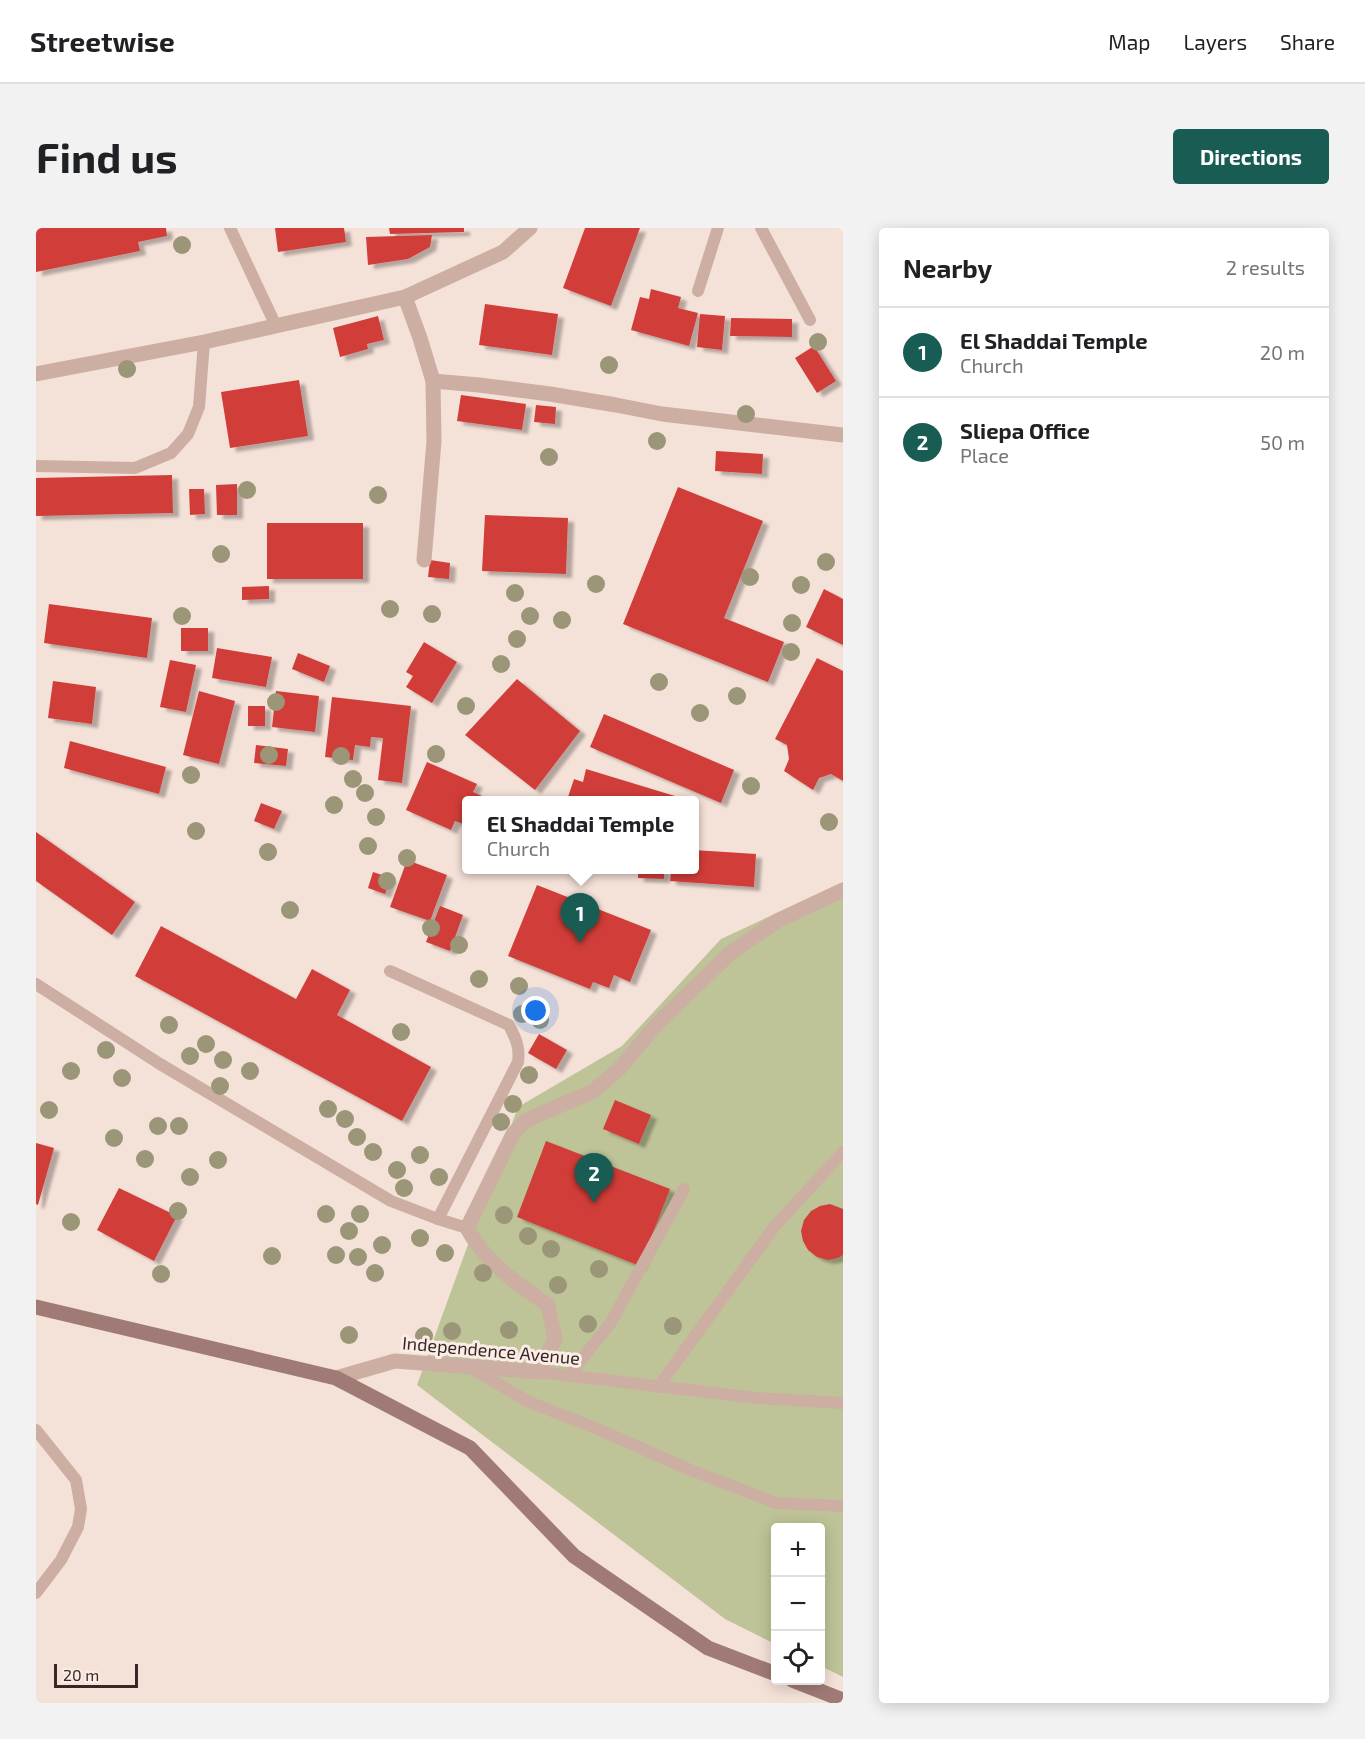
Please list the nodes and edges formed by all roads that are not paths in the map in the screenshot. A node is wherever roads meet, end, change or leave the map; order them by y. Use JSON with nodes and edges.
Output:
{"nodes":[{"id":1,"x":230,"y":228,"type":"edge"},
{"id":2,"x":530,"y":228,"type":"edge"},
{"id":3,"x":718,"y":228,"type":"edge"},
{"id":4,"x":761,"y":228,"type":"edge"},
{"id":5,"x":699,"y":291,"type":"dead end"},
{"id":6,"x":405,"y":297,"type":"junction"},
{"id":7,"x":810,"y":320,"type":"dead end"},
{"id":8,"x":276,"y":326,"type":"junction"},
{"id":9,"x":204,"y":342,"type":"junction"},
{"id":10,"x":36,"y":374,"type":"edge"},
{"id":11,"x":433,"y":381,"type":"junction"},
{"id":12,"x":843,"y":435,"type":"edge"},
{"id":13,"x":36,"y":466,"type":"edge"},
{"id":14,"x":424,"y":560,"type":"dead end"},
{"id":15,"x":843,"y":890,"type":"edge"},
{"id":16,"x":390,"y":971,"type":"dead end"},
{"id":17,"x":36,"y":984,"type":"edge"},
{"id":18,"x":843,"y":1152,"type":"edge"},
{"id":19,"x":684,"y":1189,"type":"dead end"},
{"id":20,"x":438,"y":1219,"type":"junction"},
{"id":21,"x":468,"y":1228,"type":"junction"},
{"id":22,"x":36,"y":1307,"type":"edge"},
{"id":23,"x":469,"y":1367,"type":"junction"},
{"id":24,"x":539,"y":1372,"type":"junction"},
{"id":25,"x":568,"y":1376,"type":"junction"},
{"id":26,"x":336,"y":1378,"type":"junction"},
{"id":27,"x":658,"y":1387,"type":"junction"},
{"id":28,"x":843,"y":1403,"type":"edge"},
{"id":29,"x":36,"y":1430,"type":"edge"},
{"id":30,"x":843,"y":1506,"type":"edge"},
{"id":31,"x":36,"y":1593,"type":"edge"},
{"id":32,"x":771,"y":1672,"type":"edge"},
{"id":33,"x":805,"y":1685,"type":"edge"},
{"id":34,"x":843,"y":1700,"type":"edge"}],
"edges":[{"from":1,"to":8,"type":"lane"},
{"from":2,"to":6,"type":"street"},
{"from":3,"to":5,"type":"lane"},
{"from":4,"to":7,"type":"lane"},
{"from":6,"to":8,"type":"street"},
{"from":6,"to":11,"type":"street"},
{"from":8,"to":9,"type":"street"},
{"from":9,"to":10,"type":"street"},
{"from":9,"to":13,"type":"lane"},
{"from":11,"to":12,"type":"street"},
{"from":11,"to":14,"type":"street"},
{"from":15,"to":21,"type":"street"},
{"from":16,"to":20,"type":"lane"},
{"from":17,"to":20,"type":"lane"},
{"from":18,"to":27,"type":"lane"},
{"from":19,"to":25,"type":"lane"},
{"from":20,"to":21,"type":"lane"},
{"from":21,"to":24,"type":"street"},
{"from":22,"to":26,"type":"street","name":"Independence Avenue"},
{"from":23,"to":24,"type":"street","name":"Independence Avenue"},
{"from":23,"to":26,"type":"street","name":"Independence Avenue"},
{"from":23,"to":30,"type":"lane"},
{"from":24,"to":25,"type":"lane","name":"Independence Avenue"},
{"from":25,"to":27,"type":"lane","name":"Independence Avenue"},
{"from":26,"to":32,"type":"street"},
{"from":27,"to":28,"type":"lane","name":"Independence Avenue"},
{"from":29,"to":31,"type":"lane"},
{"from":33,"to":34,"type":"street"}]}
